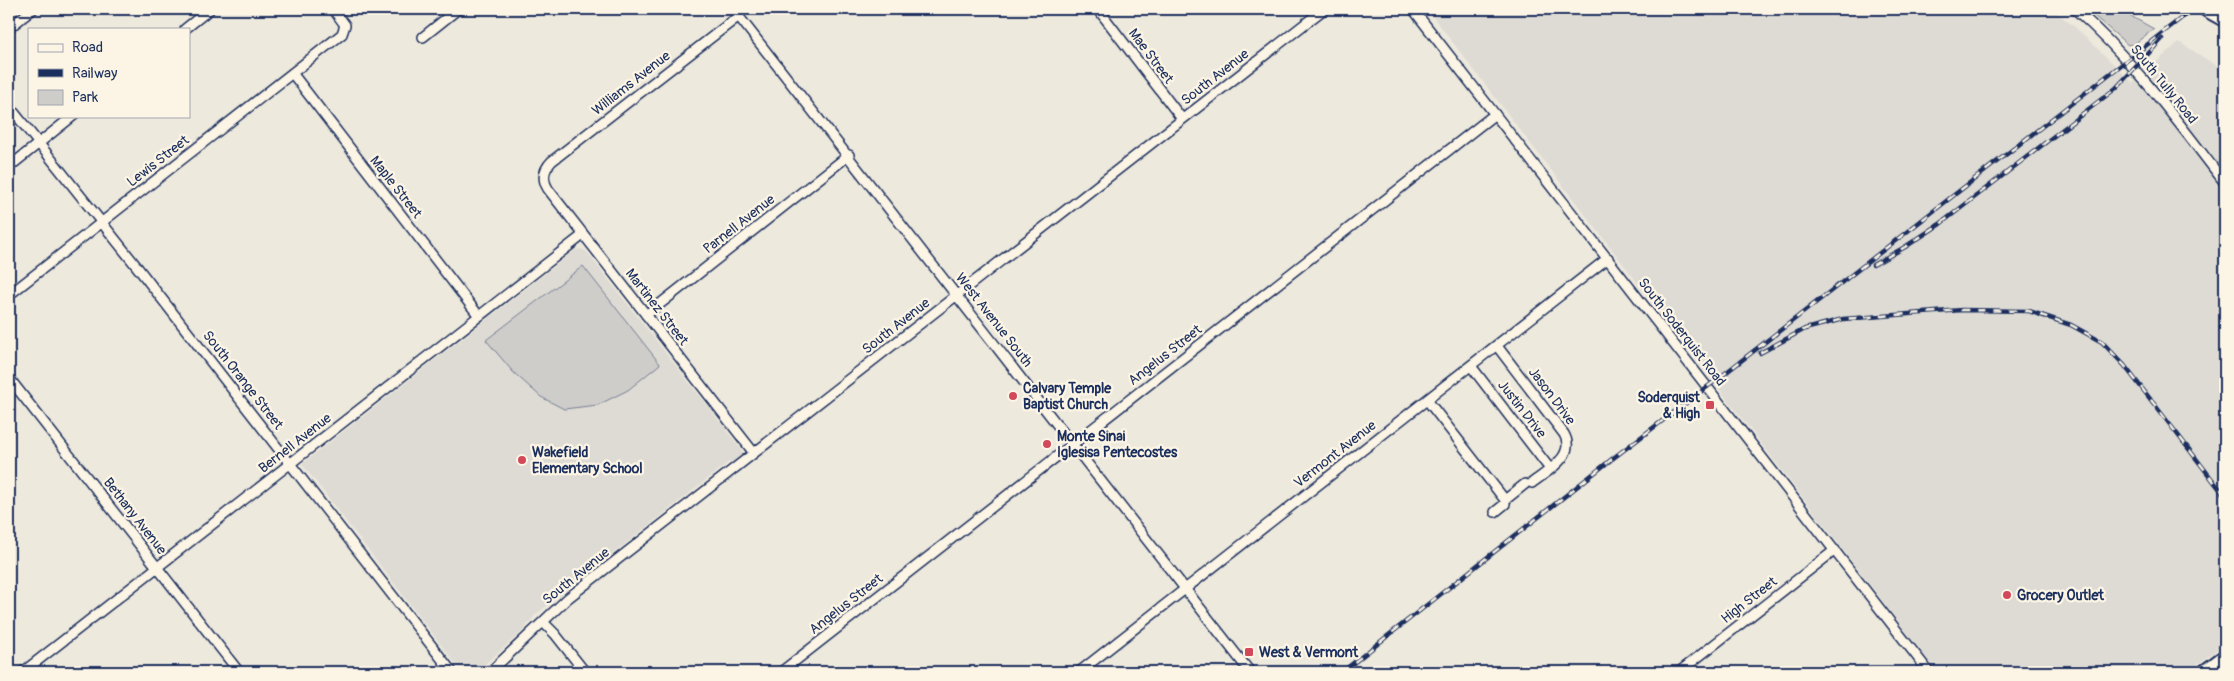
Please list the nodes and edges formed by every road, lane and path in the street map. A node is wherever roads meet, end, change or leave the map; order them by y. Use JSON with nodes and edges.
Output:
{"nodes":[{"id":1,"x":33,"y":9,"type":"edge"},
{"id":2,"x":210,"y":9,"type":"edge"},
{"id":3,"x":333,"y":9,"type":"edge"},
{"id":4,"x":458,"y":9,"type":"edge"},
{"id":5,"x":1098,"y":9,"type":"edge"},
{"id":6,"x":1324,"y":9,"type":"edge"},
{"id":7,"x":1413,"y":9,"type":"edge"},
{"id":8,"x":2075,"y":9,"type":"edge"},
{"id":9,"x":2207,"y":9,"type":"edge"},
{"id":10,"x":736,"y":12,"type":"edge"},
{"id":11,"x":2225,"y":19,"type":"edge"},
{"id":12,"x":9,"y":26,"type":"edge"},
{"id":13,"x":186,"y":28,"type":"edge"},
{"id":14,"x":423,"y":37,"type":"dead end"},
{"id":15,"x":292,"y":73,"type":"junction"},
{"id":16,"x":9,"y":106,"type":"edge"},
{"id":17,"x":1495,"y":114,"type":"junction"},
{"id":18,"x":71,"y":118,"type":"edge"},
{"id":19,"x":1182,"y":119,"type":"junction"},
{"id":20,"x":39,"y":144,"type":"junction"},
{"id":21,"x":849,"y":155,"type":"junction"},
{"id":22,"x":9,"y":167,"type":"edge"},
{"id":23,"x":544,"y":174,"type":"joint"},
{"id":24,"x":2225,"y":183,"type":"edge"},
{"id":25,"x":102,"y":222,"type":"junction"},
{"id":26,"x":584,"y":235,"type":"junction"},
{"id":27,"x":1608,"y":258,"type":"junction"},
{"id":28,"x":9,"y":295,"type":"edge"},
{"id":29,"x":957,"y":296,"type":"junction"},
{"id":30,"x":646,"y":315,"type":"junction"},
{"id":31,"x":479,"y":316,"type":"junction"},
{"id":32,"x":1497,"y":346,"type":"junction"},
{"id":33,"x":1471,"y":366,"type":"junction"},
{"id":34,"x":9,"y":378,"type":"edge"},
{"id":35,"x":1427,"y":400,"type":"junction"},
{"id":36,"x":1073,"y":444,"type":"junction"},
{"id":37,"x":754,"y":453,"type":"junction"},
{"id":38,"x":290,"y":463,"type":"junction"},
{"id":39,"x":1550,"y":469,"type":"junction"},
{"id":40,"x":1505,"y":500,"type":"junction"},
{"id":41,"x":1495,"y":512,"type":"dead end"},
{"id":42,"x":1835,"y":550,"type":"junction"},
{"id":43,"x":157,"y":567,"type":"junction"},
{"id":44,"x":1186,"y":589,"type":"junction"},
{"id":45,"x":543,"y":622,"type":"junction"},
{"id":46,"x":2225,"y":657,"type":"edge"},
{"id":47,"x":1685,"y":670,"type":"edge"},
{"id":48,"x":23,"y":672,"type":"edge"},
{"id":49,"x":238,"y":672,"type":"edge"},
{"id":50,"x":452,"y":672,"type":"edge"},
{"id":51,"x":490,"y":672,"type":"edge"},
{"id":52,"x":585,"y":672,"type":"edge"},
{"id":53,"x":781,"y":672,"type":"edge"},
{"id":54,"x":1079,"y":672,"type":"edge"},
{"id":55,"x":1250,"y":672,"type":"edge"},
{"id":56,"x":1929,"y":672,"type":"edge"},
{"id":57,"x":2205,"y":672,"type":"edge"}],
"edges":[{"from":1,"to":12,"type":"street"},
{"from":2,"to":13,"type":"street"},
{"from":3,"to":15,"type":"street","name":"Lewis Street"},
{"from":4,"to":14,"type":"street"},
{"from":5,"to":19,"type":"street","name":"Mae Street"},
{"from":6,"to":19,"type":"street","name":"South Avenue"},
{"from":7,"to":17,"type":"street","name":"South Soderquist Road"},
{"from":8,"to":24,"type":"street","name":"South Tully Road"},
{"from":9,"to":11,"type":"highway"},
{"from":10,"to":21,"type":"street","name":"West Avenue South"},
{"from":10,"to":23,"type":"street","name":"Williams Avenue"},
{"from":15,"to":25,"type":"street","name":"Lewis Street"},
{"from":15,"to":31,"type":"street","name":"Maple Street"},
{"from":16,"to":20,"type":"street","name":"South Orange Street"},
{"from":17,"to":27,"type":"street","name":"South Soderquist Road"},
{"from":17,"to":36,"type":"street","name":"Angelus Street"},
{"from":18,"to":20,"type":"street"},
{"from":19,"to":29,"type":"street","name":"South Avenue"},
{"from":20,"to":22,"type":"street"},
{"from":20,"to":25,"type":"street","name":"South Orange Street"},
{"from":21,"to":29,"type":"street","name":"West Avenue South"},
{"from":21,"to":30,"type":"street","name":"Parnell Avenue"},
{"from":23,"to":26,"type":"street","name":"Martinez Street"},
{"from":25,"to":28,"type":"street","name":"Lewis Street"},
{"from":25,"to":38,"type":"street","name":"South Orange Street"},
{"from":26,"to":30,"type":"street","name":"Martinez Street"},
{"from":26,"to":31,"type":"street","name":"Bernell Avenue"},
{"from":27,"to":32,"type":"street","name":"Vermont Avenue"},
{"from":27,"to":42,"type":"street","name":"South Soderquist Road"},
{"from":29,"to":36,"type":"street","name":"West Avenue South"},
{"from":29,"to":37,"type":"street","name":"South Avenue"},
{"from":30,"to":37,"type":"street","name":"Martinez Street"},
{"from":31,"to":38,"type":"street","name":"Bernell Avenue"},
{"from":32,"to":33,"type":"street","name":"Vermont Avenue"},
{"from":32,"to":39,"type":"street","name":"Jason Drive"},
{"from":33,"to":35,"type":"street","name":"Vermont Avenue"},
{"from":33,"to":39,"type":"street","name":"Justin Drive"},
{"from":34,"to":43,"type":"street","name":"Bethany Avenue"},
{"from":35,"to":40,"type":"street"},
{"from":35,"to":44,"type":"street","name":"Vermont Avenue"},
{"from":36,"to":44,"type":"street","name":"West Avenue South"},
{"from":36,"to":53,"type":"street","name":"Angelus Street"},
{"from":37,"to":45,"type":"street","name":"South Avenue"},
{"from":38,"to":43,"type":"street","name":"Bernell Avenue"},
{"from":38,"to":50,"type":"street","name":"South Orange Street"},
{"from":39,"to":40,"type":"street","name":"Jason Drive"},
{"from":40,"to":41,"type":"street","name":"Jason Drive"},
{"from":42,"to":47,"type":"street","name":"High Street"},
{"from":42,"to":56,"type":"street","name":"South Soderquist Road"},
{"from":43,"to":48,"type":"street","name":"Bernell Avenue"},
{"from":43,"to":49,"type":"street","name":"Bethany Avenue"},
{"from":44,"to":54,"type":"street","name":"Vermont Avenue"},
{"from":44,"to":55,"type":"street","name":"West Avenue South"},
{"from":45,"to":51,"type":"street","name":"South Avenue"},
{"from":45,"to":52,"type":"street"},
{"from":46,"to":57,"type":"main road"}]}
